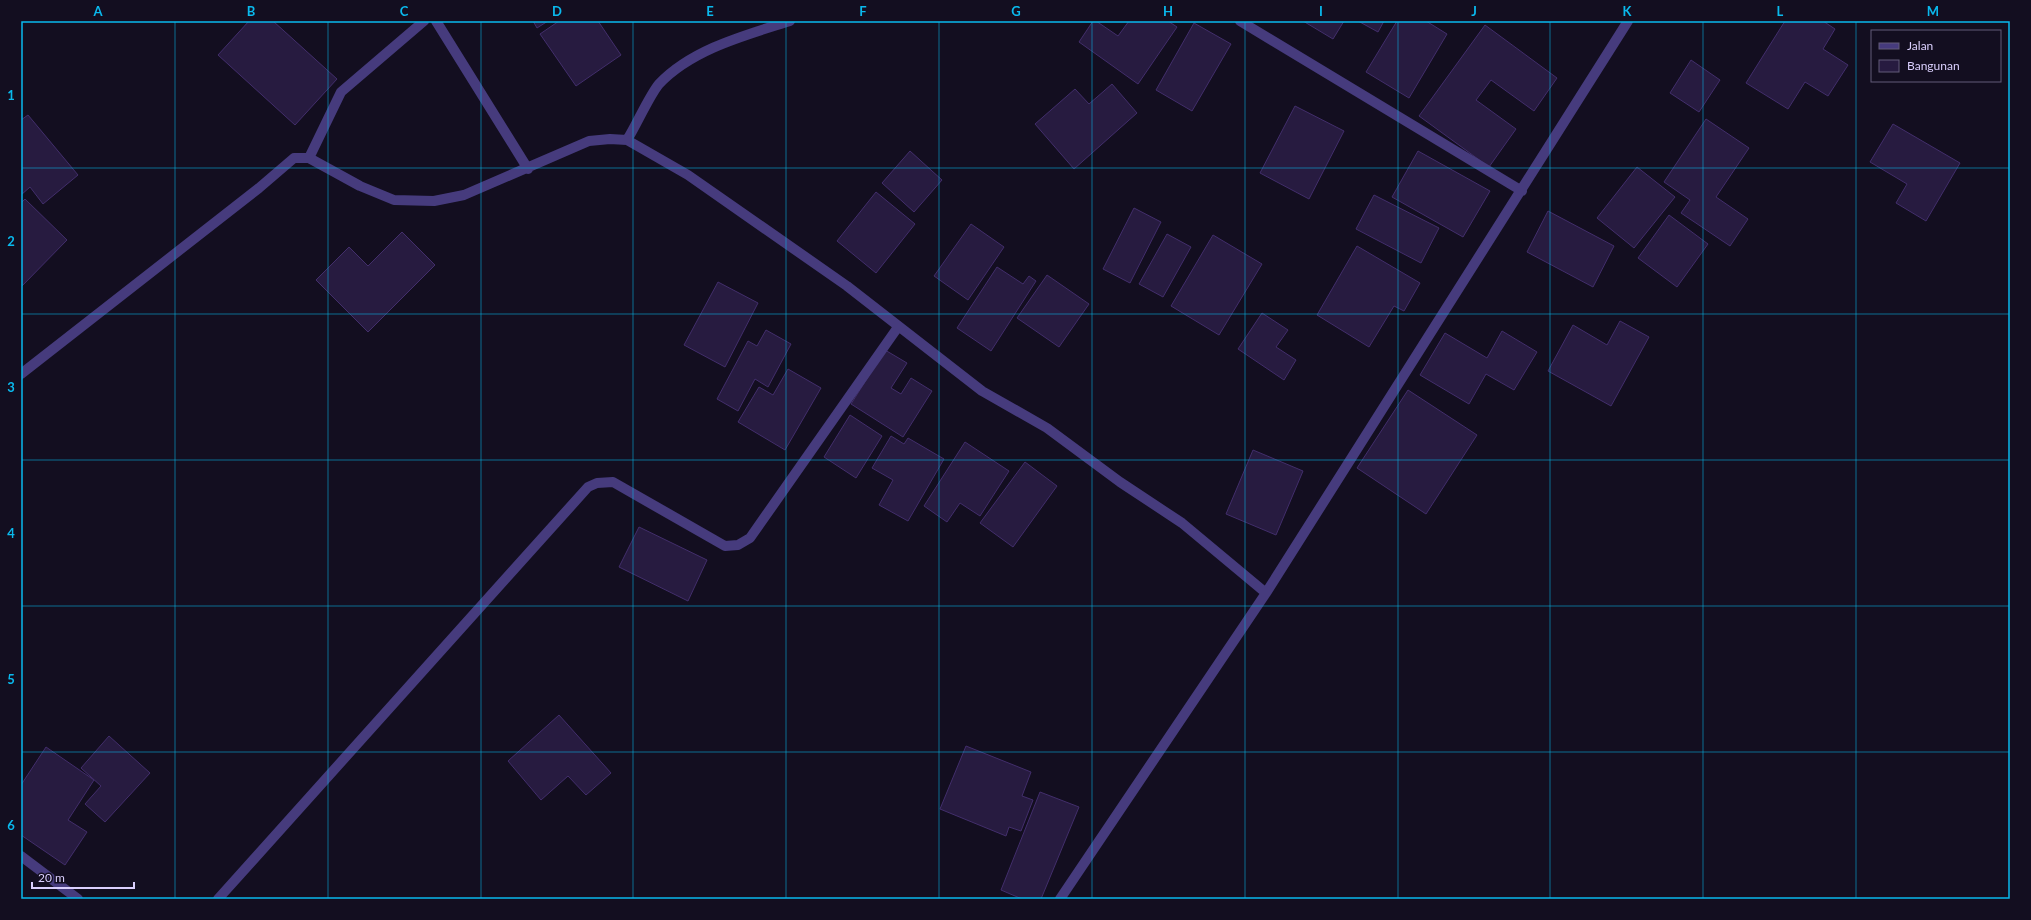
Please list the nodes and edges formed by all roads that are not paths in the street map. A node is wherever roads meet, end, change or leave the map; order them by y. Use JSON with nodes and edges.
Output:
{"nodes":[{"id":1,"x":424,"y":21,"type":"edge"},
{"id":2,"x":436,"y":21,"type":"edge"},
{"id":3,"x":790,"y":21,"type":"edge"},
{"id":4,"x":1628,"y":21,"type":"edge"},
{"id":5,"x":1244,"y":22,"type":"edge"},
{"id":6,"x":627,"y":140,"type":"junction"},
{"id":7,"x":309,"y":158,"type":"junction"},
{"id":8,"x":528,"y":169,"type":"junction"},
{"id":9,"x":1522,"y":191,"type":"junction"},
{"id":10,"x":898,"y":327,"type":"junction"},
{"id":11,"x":21,"y":374,"type":"edge"},
{"id":12,"x":1266,"y":593,"type":"junction"},
{"id":13,"x":21,"y":856,"type":"edge"},
{"id":14,"x":78,"y":899,"type":"edge"},
{"id":15,"x":218,"y":899,"type":"edge"},
{"id":16,"x":1060,"y":899,"type":"edge"}],
"edges":[{"from":1,"to":7,"type":"street"},
{"from":2,"to":8,"type":"street"},
{"from":3,"to":6,"type":"street"},
{"from":4,"to":9,"type":"street"},
{"from":5,"to":9,"type":"street"},
{"from":6,"to":8,"type":"street"},
{"from":6,"to":10,"type":"street"},
{"from":7,"to":8,"type":"street"},
{"from":7,"to":11,"type":"street"},
{"from":9,"to":12,"type":"street"},
{"from":10,"to":12,"type":"street"},
{"from":10,"to":15,"type":"street"},
{"from":12,"to":16,"type":"street"},
{"from":13,"to":14,"type":"street"}]}
